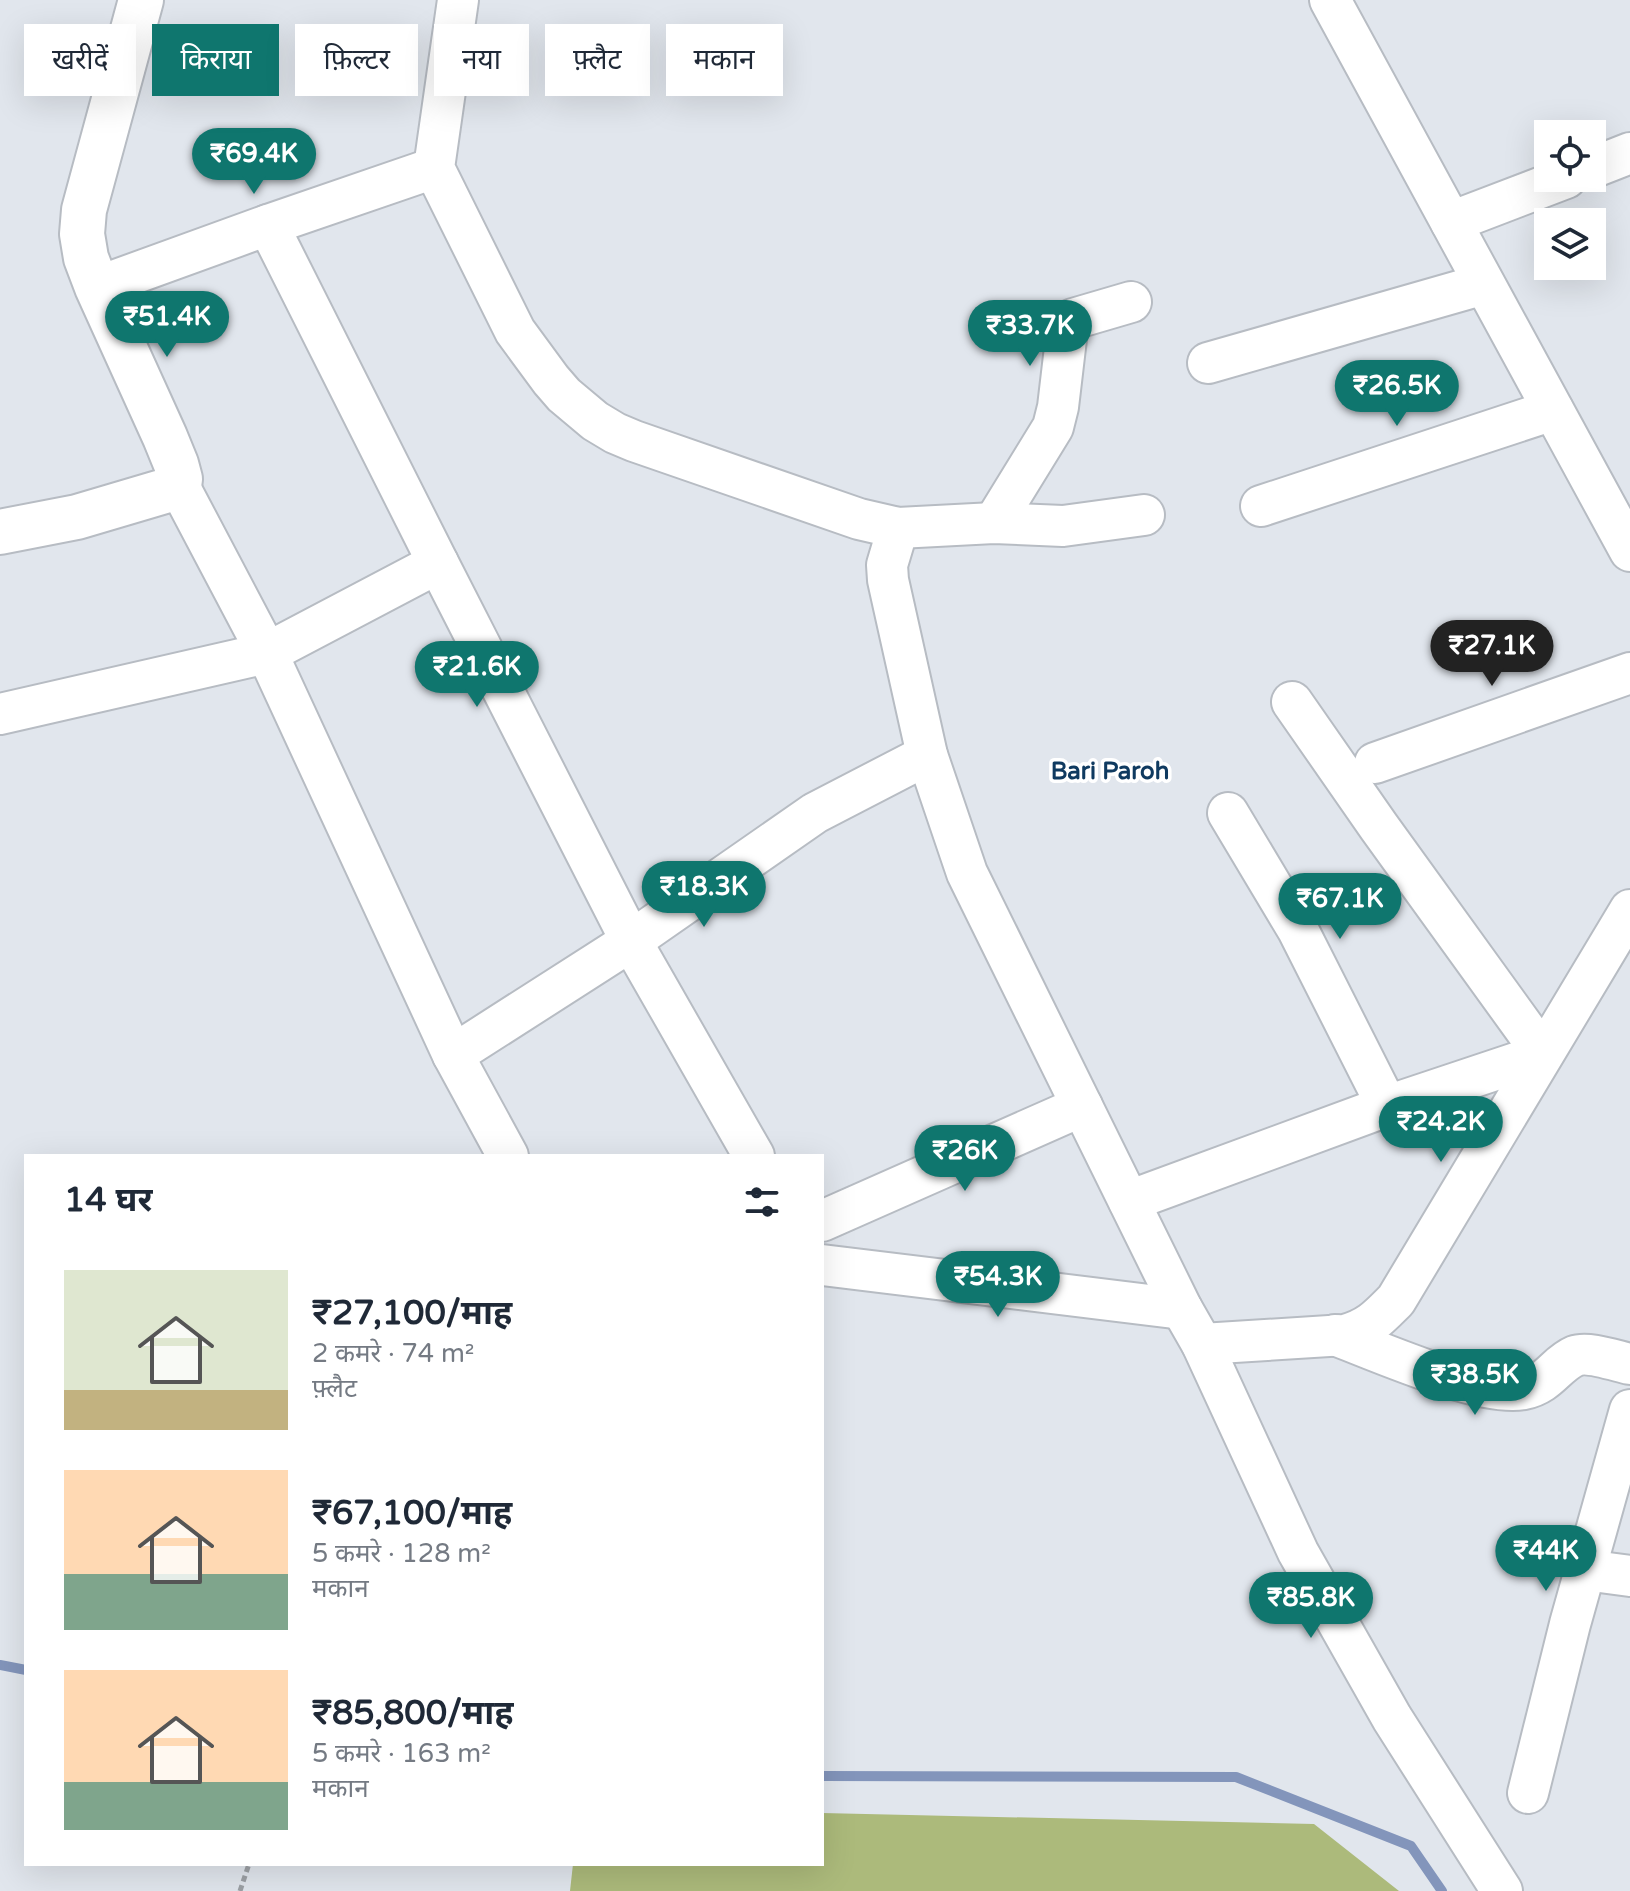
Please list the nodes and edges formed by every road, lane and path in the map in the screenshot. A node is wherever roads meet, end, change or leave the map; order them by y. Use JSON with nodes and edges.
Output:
{"nodes":[{"id":1,"x":141,"y":0,"type":"edge"},
{"id":2,"x":458,"y":0,"type":"edge"},
{"id":3,"x":1330,"y":0,"type":"edge"},
{"id":4,"x":1630,"y":153,"type":"edge"},
{"id":5,"x":1606,"y":162,"type":"edge"},
{"id":6,"x":434,"y":168,"type":"junction"},
{"id":7,"x":1534,"y":190,"type":"edge"},
{"id":8,"x":1451,"y":222,"type":"junction"},
{"id":9,"x":268,"y":225,"type":"junction"},
{"id":10,"x":1484,"y":284,"type":"junction"},
{"id":11,"x":97,"y":287,"type":"junction"},
{"id":12,"x":1131,"y":302,"type":"dead end"},
{"id":13,"x":1208,"y":363,"type":"dead end"},
{"id":14,"x":1553,"y":410,"type":"junction"},
{"id":15,"x":179,"y":486,"type":"junction"},
{"id":16,"x":1261,"y":506,"type":"dead end"},
{"id":17,"x":1144,"y":515,"type":"dead end"},
{"id":18,"x":994,"y":523,"type":"junction"},
{"id":19,"x":898,"y":528,"type":"junction"},
{"id":20,"x":0,"y":532,"type":"edge"},
{"id":21,"x":1630,"y":551,"type":"edge"},
{"id":22,"x":438,"y":563,"type":"junction"},
{"id":23,"x":267,"y":653,"type":"junction"},
{"id":24,"x":1630,"y":673,"type":"edge"},
{"id":25,"x":1292,"y":702,"type":"dead end"},
{"id":26,"x":0,"y":714,"type":"edge"},
{"id":27,"x":927,"y":755,"type":"junction"},
{"id":28,"x":1375,"y":763,"type":"dead end"},
{"id":29,"x":1228,"y":813,"type":"dead end"},
{"id":30,"x":1630,"y":910,"type":"edge"},
{"id":31,"x":631,"y":941,"type":"junction"},
{"id":32,"x":1543,"y":1054,"type":"junction"},
{"id":33,"x":453,"y":1055,"type":"junction"},
{"id":34,"x":1082,"y":1106,"type":"junction"},
{"id":35,"x":1387,"y":1106,"type":"junction"},
{"id":36,"x":507,"y":1154,"type":"edge"},
{"id":37,"x":753,"y":1154,"type":"edge"},
{"id":38,"x":1129,"y":1201,"type":"junction"},
{"id":39,"x":824,"y":1220,"type":"edge"},
{"id":40,"x":824,"y":1265,"type":"edge"},
{"id":41,"x":1182,"y":1309,"type":"junction"},
{"id":42,"x":1335,"y":1335,"type":"junction"},
{"id":43,"x":1202,"y":1344,"type":"junction"},
{"id":44,"x":1630,"y":1364,"type":"edge"},
{"id":45,"x":1630,"y":1410,"type":"edge"},
{"id":46,"x":1585,"y":1570,"type":"junction"},
{"id":47,"x":1630,"y":1576,"type":"edge"},
{"id":48,"x":1528,"y":1793,"type":"dead end"},
{"id":49,"x":248,"y":1866,"type":"edge"},
{"id":50,"x":240,"y":1891,"type":"edge"},
{"id":51,"x":1502,"y":1891,"type":"edge"}],
"edges":[{"from":1,"to":11,"type":"street"},
{"from":2,"to":6,"type":"street"},
{"from":3,"to":8,"type":"street"},
{"from":4,"to":5,"type":"street"},
{"from":6,"to":9,"type":"street"},
{"from":6,"to":19,"type":"street"},
{"from":7,"to":8,"type":"street"},
{"from":8,"to":10,"type":"street"},
{"from":9,"to":11,"type":"street"},
{"from":9,"to":22,"type":"street"},
{"from":10,"to":13,"type":"street"},
{"from":10,"to":14,"type":"street"},
{"from":11,"to":15,"type":"street"},
{"from":12,"to":18,"type":"street"},
{"from":14,"to":16,"type":"street"},
{"from":14,"to":21,"type":"street"},
{"from":15,"to":20,"type":"street"},
{"from":15,"to":23,"type":"street"},
{"from":17,"to":18,"type":"street"},
{"from":18,"to":19,"type":"street"},
{"from":19,"to":27,"type":"street"},
{"from":22,"to":23,"type":"street"},
{"from":22,"to":31,"type":"street"},
{"from":23,"to":26,"type":"street"},
{"from":23,"to":33,"type":"street"},
{"from":24,"to":28,"type":"street"},
{"from":25,"to":32,"type":"street"},
{"from":27,"to":31,"type":"street"},
{"from":27,"to":34,"type":"street"},
{"from":29,"to":35,"type":"street"},
{"from":30,"to":32,"type":"street"},
{"from":31,"to":33,"type":"street"},
{"from":31,"to":37,"type":"street"},
{"from":32,"to":35,"type":"street"},
{"from":32,"to":42,"type":"street"},
{"from":33,"to":36,"type":"street"},
{"from":34,"to":38,"type":"street"},
{"from":34,"to":39,"type":"street"},
{"from":35,"to":38,"type":"street"},
{"from":38,"to":41,"type":"street"},
{"from":40,"to":41,"type":"street"},
{"from":41,"to":43,"type":"street"},
{"from":42,"to":43,"type":"street"},
{"from":42,"to":44,"type":"street"},
{"from":43,"to":51,"type":"street"},
{"from":45,"to":46,"type":"street"},
{"from":46,"to":47,"type":"street"},
{"from":46,"to":48,"type":"street"},
{"from":49,"to":50,"type":"path"}]}
